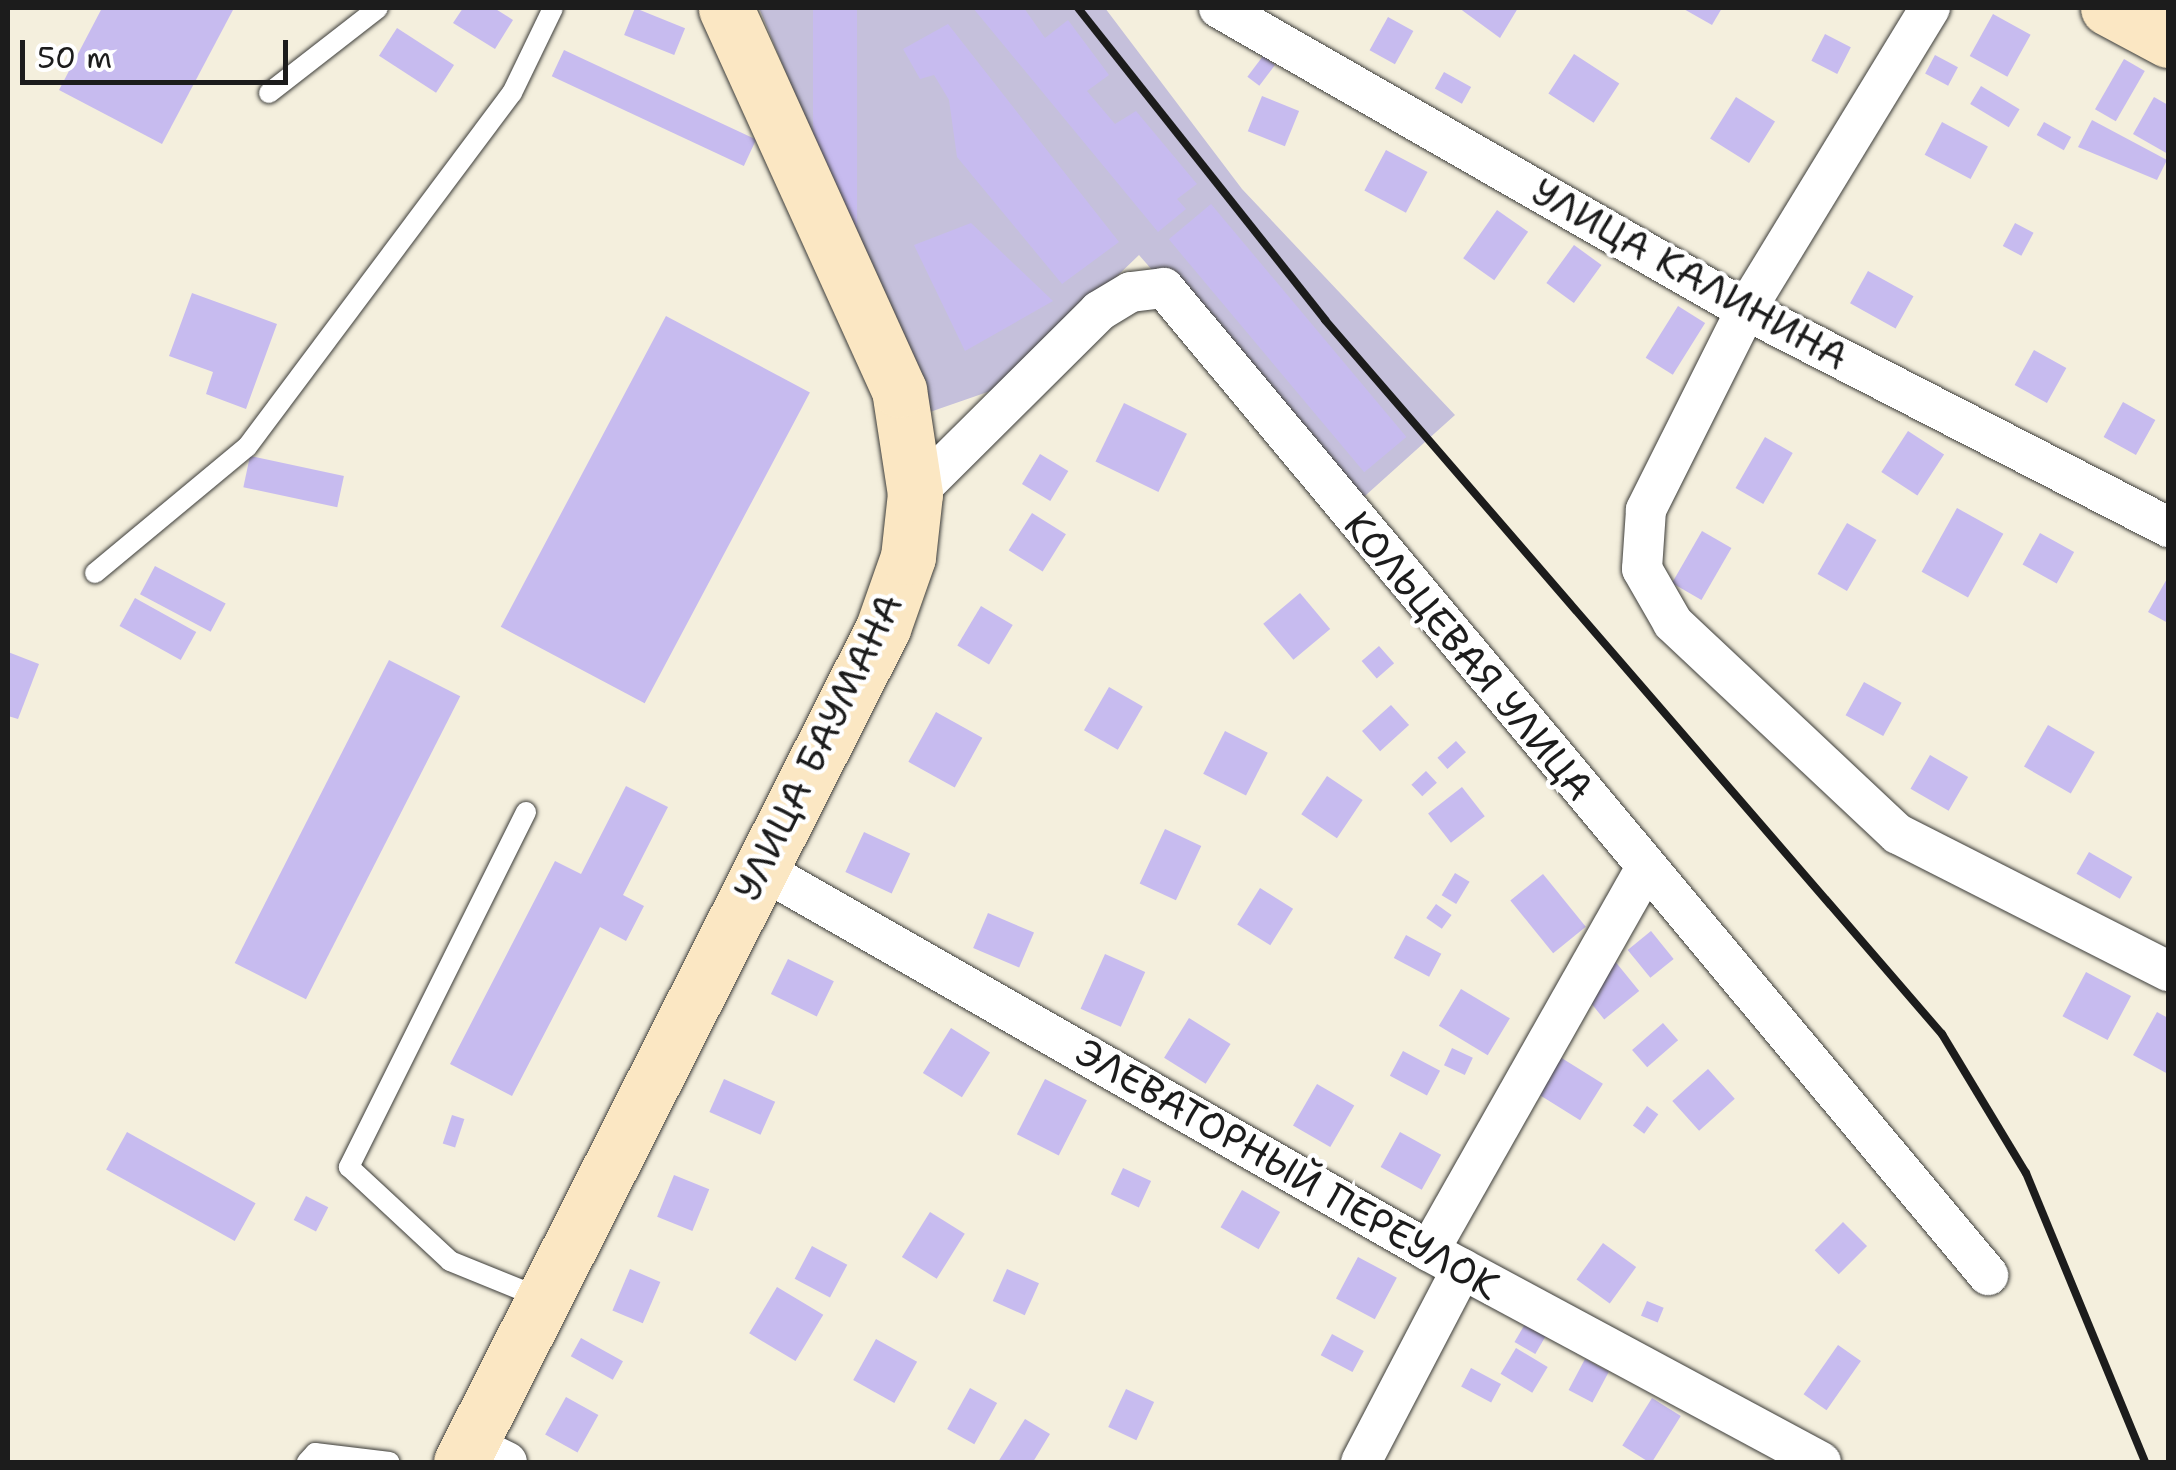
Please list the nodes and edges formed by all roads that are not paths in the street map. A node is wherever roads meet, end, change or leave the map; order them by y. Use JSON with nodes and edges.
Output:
{"nodes":[{"id":1,"x":378,"y":8,"type":"edge"},
{"id":2,"x":553,"y":8,"type":"edge"},
{"id":3,"x":726,"y":8,"type":"edge"},
{"id":4,"x":1220,"y":8,"type":"edge"},
{"id":5,"x":1930,"y":8,"type":"edge"},
{"id":6,"x":2108,"y":8,"type":"edge"},
{"id":7,"x":2168,"y":40,"type":"edge"},
{"id":8,"x":270,"y":92,"type":"dead end"},
{"id":9,"x":1746,"y":310,"type":"junction"},
{"id":10,"x":916,"y":494,"type":"junction"},
{"id":11,"x":2168,"y":527,"type":"edge"},
{"id":12,"x":94,"y":573,"type":"dead end"},
{"id":13,"x":526,"y":812,"type":"dead end"},
{"id":14,"x":760,"y":868,"type":"junction"},
{"id":15,"x":1646,"y":868,"type":"junction"},
{"id":16,"x":2168,"y":971,"type":"edge"},
{"id":17,"x":1446,"y":1260,"type":"junction"},
{"id":18,"x":1988,"y":1275,"type":"dead end"},
{"id":19,"x":543,"y":1298,"type":"junction"},
{"id":20,"x":479,"y":1456,"type":"edge"},
{"id":21,"x":307,"y":1462,"type":"edge"},
{"id":22,"x":390,"y":1462,"type":"edge"},
{"id":23,"x":1361,"y":1462,"type":"edge"},
{"id":24,"x":1821,"y":1462,"type":"edge"}],
"edges":[{"from":1,"to":8,"type":"lane"},
{"from":2,"to":12,"type":"lane"},
{"from":3,"to":10,"type":"main road","name":"УЛИЦА БАУМАНА"},
{"from":4,"to":9,"type":"street","name":"УЛИЦА КАЛИНИНА"},
{"from":5,"to":9,"type":"street"},
{"from":6,"to":7,"type":"main road"},
{"from":9,"to":11,"type":"street","name":"УЛИЦА КАЛИНИНА"},
{"from":9,"to":16,"type":"street"},
{"from":10,"to":14,"type":"main road","name":"УЛИЦА БАУМАНА"},
{"from":10,"to":15,"type":"street","name":"КОЛЬЦЕВАЯ УЛИЦА"},
{"from":13,"to":19,"type":"lane"},
{"from":14,"to":17,"type":"street","name":"ЭЛЕВАТОРНЫЙ ПЕРЕУЛОК"},
{"from":14,"to":19,"type":"main road","name":"УЛИЦА БАУМАНА"},
{"from":15,"to":17,"type":"street"},
{"from":15,"to":18,"type":"street","name":"КОЛЬЦЕВАЯ УЛИЦА"},
{"from":17,"to":23,"type":"street"},
{"from":17,"to":24,"type":"street","name":"ЭЛЕВАТОРНЫЙ ПЕРЕУЛОК"},
{"from":19,"to":20,"type":"main road","name":"УЛИЦА БАУМАНА"},
{"from":21,"to":22,"type":"lane"}]}
